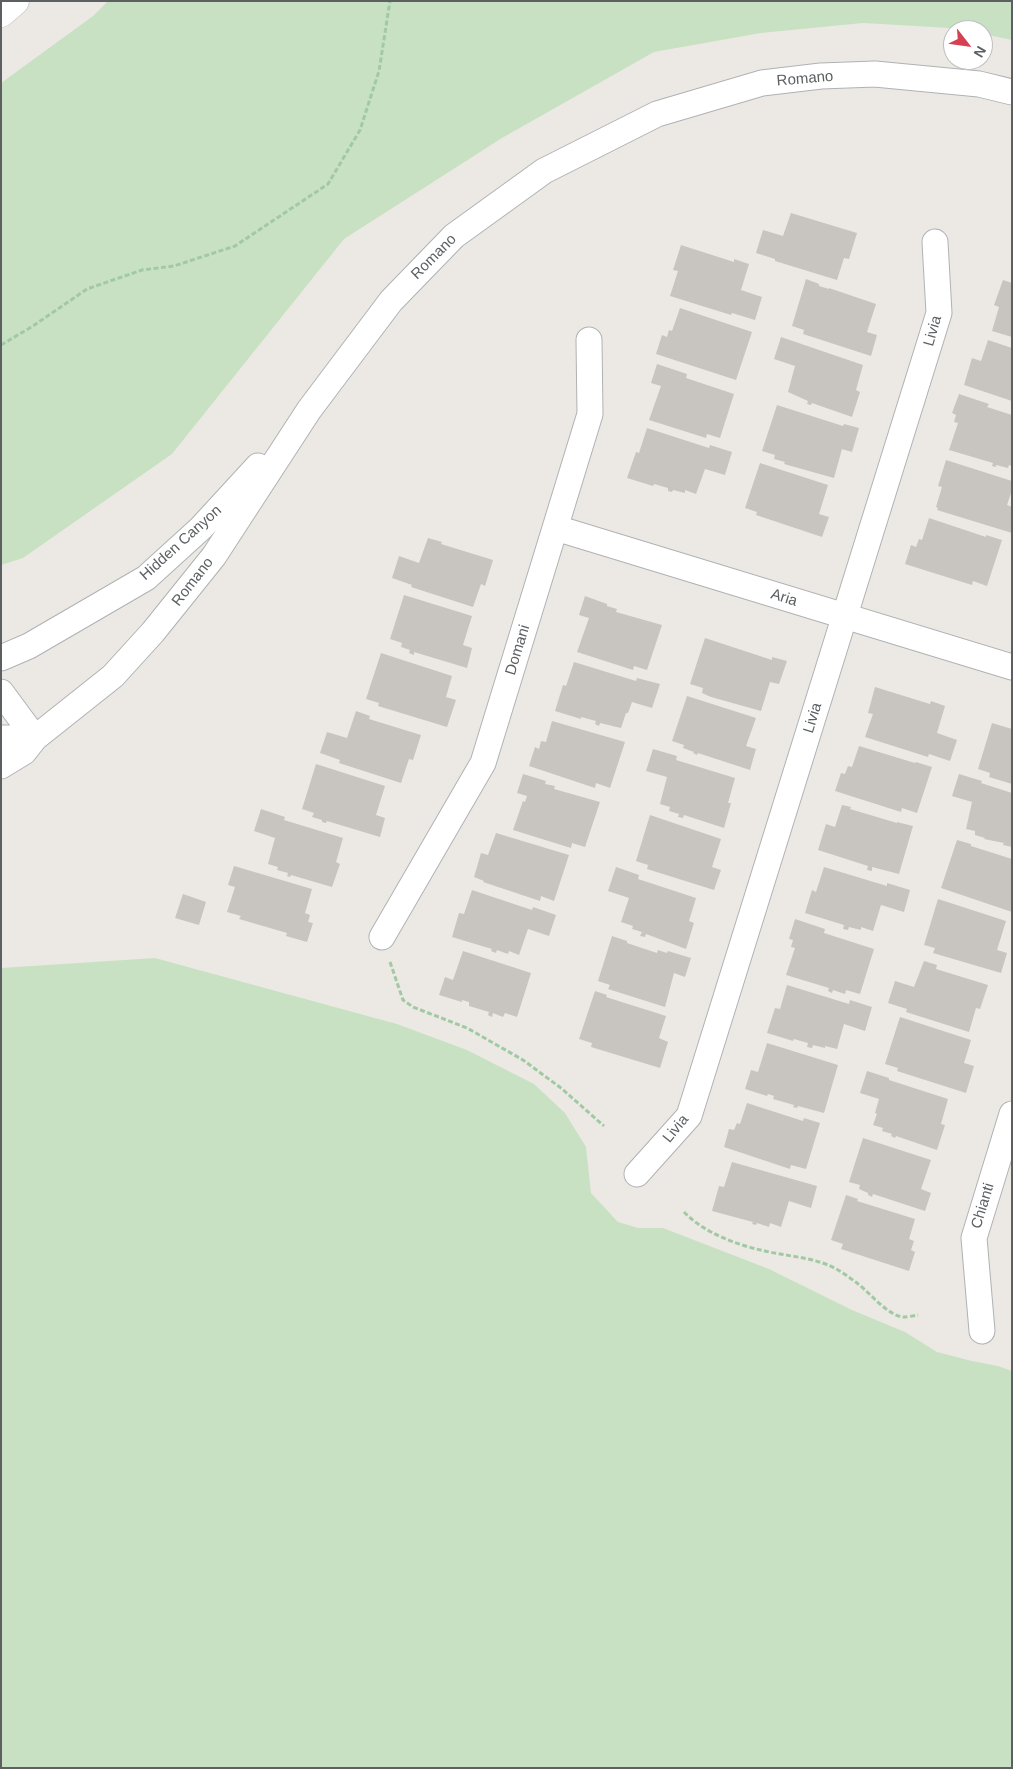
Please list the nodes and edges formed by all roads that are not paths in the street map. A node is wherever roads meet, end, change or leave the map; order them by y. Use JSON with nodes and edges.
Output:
{"nodes":[{"id":1,"x":15,"y":1,"type":"edge"},
{"id":2,"x":1,"y":13,"type":"edge"},
{"id":3,"x":1012,"y":92,"type":"edge"},
{"id":4,"x":935,"y":242,"type":"dead end"},
{"id":5,"x":589,"y":340,"type":"dead end"},
{"id":6,"x":309,"y":410,"type":"junction"},
{"id":7,"x":556,"y":528,"type":"junction"},
{"id":8,"x":844,"y":616,"type":"junction"},
{"id":9,"x":1,"y":658,"type":"edge"},
{"id":10,"x":1012,"y":667,"type":"edge"},
{"id":11,"x":1,"y":692,"type":"edge"},
{"id":12,"x":1,"y":738,"type":"edge"},
{"id":13,"x":35,"y":738,"type":"junction"},
{"id":14,"x":1,"y":766,"type":"edge"},
{"id":15,"x":382,"y":938,"type":"road end"},
{"id":16,"x":1012,"y":1114,"type":"edge"},
{"id":17,"x":637,"y":1174,"type":"dead end"},
{"id":18,"x":982,"y":1331,"type":"dead end"}],
"edges":[{"from":1,"to":2,"type":"main road"},
{"from":3,"to":6,"type":"street","name":"Romano"},
{"from":4,"to":8,"type":"street","name":"Livia"},
{"from":5,"to":7,"type":"street","name":"Domani"},
{"from":6,"to":9,"type":"street","name":"Hidden Canyon"},
{"from":6,"to":13,"type":"street","name":"Romano"},
{"from":7,"to":8,"type":"street","name":"Aria"},
{"from":7,"to":15,"type":"street","name":"Domani"},
{"from":8,"to":10,"type":"street","name":"Aria"},
{"from":8,"to":17,"type":"street","name":"Livia"},
{"from":11,"to":13,"type":"street"},
{"from":12,"to":13,"type":"street"},
{"from":13,"to":14,"type":"street","name":"Romano"},
{"from":16,"to":18,"type":"street","name":"Chianti"}]}
